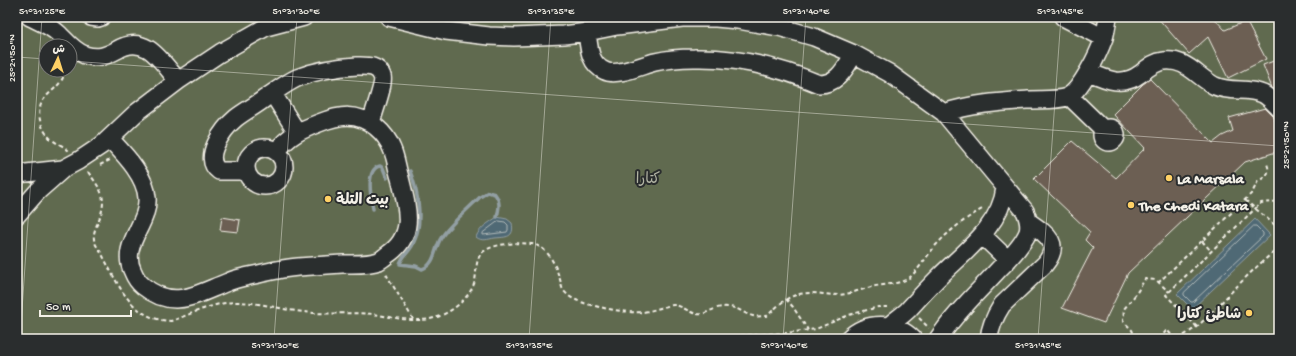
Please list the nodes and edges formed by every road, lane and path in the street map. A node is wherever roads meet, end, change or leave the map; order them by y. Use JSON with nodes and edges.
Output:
{"nodes":[{"id":1,"x":91,"y":17,"type":"edge"},
{"id":2,"x":101,"y":17,"type":"edge"},
{"id":3,"x":304,"y":17,"type":"edge"},
{"id":4,"x":389,"y":17,"type":"edge"},
{"id":5,"x":1063,"y":17,"type":"edge"},
{"id":6,"x":1108,"y":17,"type":"edge"},
{"id":7,"x":1268,"y":17,"type":"edge"},
{"id":8,"x":42,"y":19,"type":"edge"},
{"id":9,"x":1279,"y":23,"type":"edge"},
{"id":10,"x":587,"y":32,"type":"junction"},
{"id":11,"x":1104,"y":38,"type":"junction"},
{"id":12,"x":854,"y":54,"type":"junction"},
{"id":13,"x":1089,"y":72,"type":"junction"},
{"id":14,"x":63,"y":78,"type":"edge"},
{"id":15,"x":178,"y":81,"type":"junction"},
{"id":16,"x":273,"y":94,"type":"junction"},
{"id":17,"x":1069,"y":96,"type":"junction"},
{"id":18,"x":1279,"y":108,"type":"edge"},
{"id":19,"x":944,"y":113,"type":"junction"},
{"id":20,"x":371,"y":123,"type":"junction"},
{"id":21,"x":1104,"y":130,"type":"dead end"},
{"id":22,"x":297,"y":132,"type":"junction"},
{"id":23,"x":110,"y":139,"type":"junction"},
{"id":24,"x":277,"y":151,"type":"junction"},
{"id":25,"x":78,"y":161,"type":"junction"},
{"id":26,"x":1267,"y":164,"type":"dead end"},
{"id":27,"x":63,"y":168,"type":"junction"},
{"id":28,"x":246,"y":171,"type":"junction"},
{"id":29,"x":17,"y":174,"type":"edge"},
{"id":30,"x":1005,"y":188,"type":"junction"},
{"id":31,"x":1245,"y":200,"type":"junction"},
{"id":32,"x":1279,"y":200,"type":"edge"},
{"id":33,"x":985,"y":208,"type":"dead end"},
{"id":34,"x":1255,"y":209,"type":"junction"},
{"id":35,"x":17,"y":215,"type":"edge"},
{"id":36,"x":1029,"y":222,"type":"junction"},
{"id":37,"x":1279,"y":231,"type":"edge"},
{"id":38,"x":982,"y":235,"type":"junction"},
{"id":39,"x":1202,"y":241,"type":"junction"},
{"id":40,"x":1279,"y":248,"type":"edge"},
{"id":41,"x":1211,"y":251,"type":"junction"},
{"id":42,"x":1008,"y":260,"type":"junction"},
{"id":43,"x":385,"y":272,"type":"dead end"},
{"id":44,"x":1158,"y":283,"type":"junction"},
{"id":45,"x":1169,"y":292,"type":"junction"},
{"id":46,"x":786,"y":299,"type":"junction"},
{"id":47,"x":907,"y":311,"type":"junction"},
{"id":48,"x":413,"y":319,"type":"junction"},
{"id":49,"x":889,"y":326,"type":"junction"},
{"id":50,"x":1197,"y":326,"type":"junction"},
{"id":51,"x":808,"y":330,"type":"junction"},
{"id":52,"x":17,"y":334,"type":"edge"},
{"id":53,"x":28,"y":339,"type":"edge"},
{"id":54,"x":685,"y":339,"type":"edge"},
{"id":55,"x":848,"y":339,"type":"edge"},
{"id":56,"x":913,"y":339,"type":"edge"},
{"id":57,"x":938,"y":339,"type":"edge"},
{"id":58,"x":989,"y":339,"type":"edge"},
{"id":59,"x":1136,"y":339,"type":"edge"},
{"id":60,"x":1159,"y":339,"type":"edge"},
{"id":61,"x":1175,"y":339,"type":"edge"},
{"id":62,"x":1178,"y":339,"type":"edge"}],
"edges":[{"from":1,"to":2,"type":"street"},
{"from":3,"to":15,"type":"street"},
{"from":4,"to":10,"type":"street"},
{"from":5,"to":11,"type":"street"},
{"from":6,"to":11,"type":"street"},
{"from":7,"to":9,"type":"path"},
{"from":8,"to":15,"type":"street"},
{"from":10,"to":12,"type":"street"},
{"from":10,"to":12,"type":"street"},
{"from":11,"to":13,"type":"street"},
{"from":12,"to":19,"type":"street"},
{"from":13,"to":17,"type":"street"},
{"from":13,"to":18,"type":"street"},
{"from":14,"to":25,"type":"path"},
{"from":15,"to":23,"type":"street"},
{"from":16,"to":20,"type":"street"},
{"from":16,"to":22,"type":"street"},
{"from":16,"to":28,"type":"street"},
{"from":17,"to":19,"type":"street"},
{"from":17,"to":21,"type":"street"},
{"from":19,"to":30,"type":"street"},
{"from":20,"to":22,"type":"street"},
{"from":20,"to":23,"type":"street"},
{"from":22,"to":24,"type":"street"},
{"from":23,"to":25,"type":"street"},
{"from":24,"to":28,"type":"street"},
{"from":24,"to":28,"type":"street"},
{"from":25,"to":27,"type":"street"},
{"from":25,"to":48,"type":"path"},
{"from":26,"to":31,"type":"path"},
{"from":27,"to":29,"type":"street"},
{"from":27,"to":35,"type":"street"},
{"from":30,"to":36,"type":"street"},
{"from":30,"to":38,"type":"street"},
{"from":31,"to":34,"type":"path"},
{"from":31,"to":39,"type":"path"},
{"from":32,"to":34,"type":"path"},
{"from":33,"to":46,"type":"path"},
{"from":34,"to":37,"type":"path"},
{"from":34,"to":41,"type":"path"},
{"from":36,"to":42,"type":"street"},
{"from":36,"to":58,"type":"street"},
{"from":38,"to":42,"type":"street"},
{"from":38,"to":47,"type":"street"},
{"from":39,"to":41,"type":"path"},
{"from":39,"to":44,"type":"path"},
{"from":40,"to":50,"type":"path"},
{"from":41,"to":45,"type":"path"},
{"from":42,"to":57,"type":"street"},
{"from":43,"to":48,"type":"path"},
{"from":44,"to":45,"type":"path"},
{"from":44,"to":59,"type":"path"},
{"from":45,"to":50,"type":"path"},
{"from":46,"to":48,"type":"path"},
{"from":46,"to":51,"type":"path"},
{"from":47,"to":49,"type":"street"},
{"from":47,"to":51,"type":"path"},
{"from":47,"to":57,"type":"path"},
{"from":49,"to":55,"type":"street"},
{"from":49,"to":56,"type":"street"},
{"from":50,"to":62,"type":"path"},
{"from":51,"to":54,"type":"path"},
{"from":52,"to":53,"type":"path"},
{"from":60,"to":61,"type":"path"}]}
